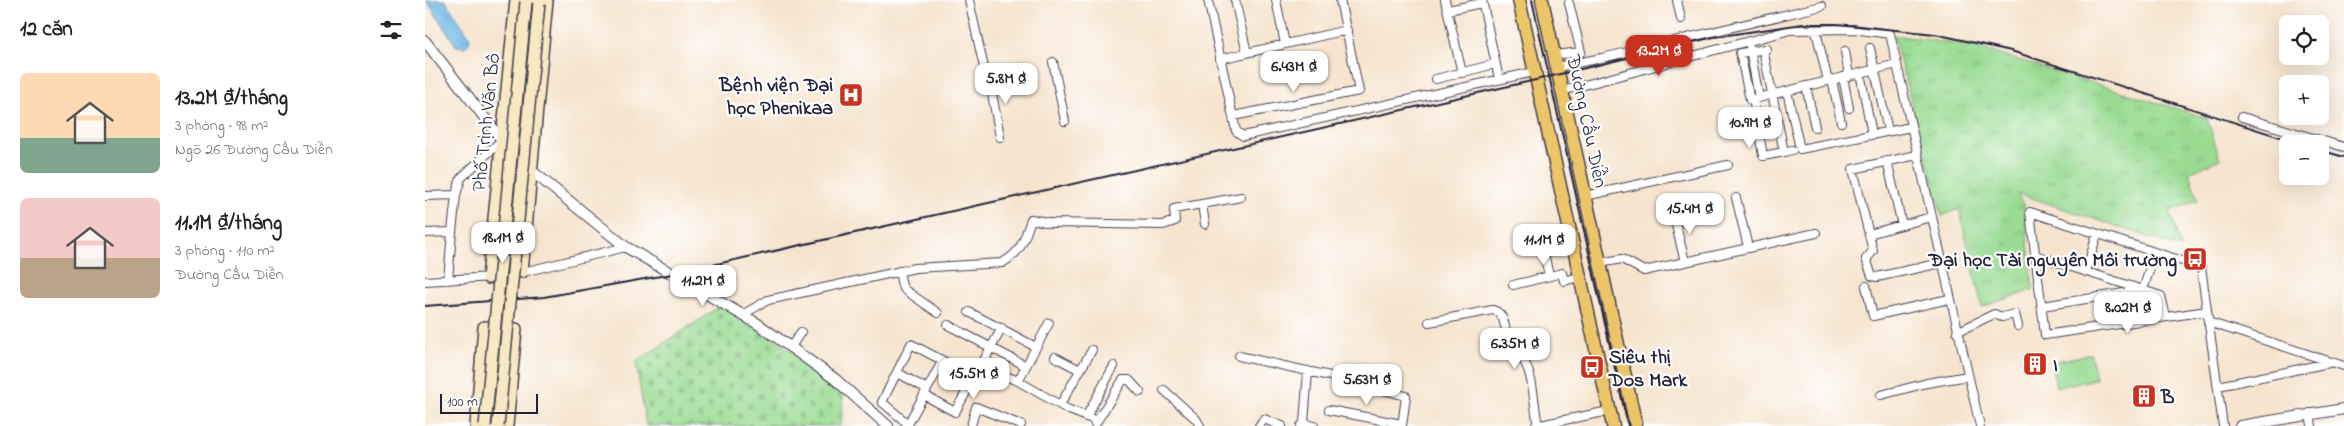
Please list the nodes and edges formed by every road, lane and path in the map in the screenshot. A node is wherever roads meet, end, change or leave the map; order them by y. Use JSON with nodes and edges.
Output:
{"nodes":[{"id":1,"x":523,"y":0,"type":"edge"},
{"id":2,"x":969,"y":0,"type":"edge"},
{"id":3,"x":1208,"y":0,"type":"edge"},
{"id":4,"x":1235,"y":0,"type":"edge"},
{"id":5,"x":1275,"y":0,"type":"edge"},
{"id":6,"x":1340,"y":0,"type":"edge"},
{"id":7,"x":1445,"y":0,"type":"edge"},
{"id":8,"x":1519,"y":0,"type":"edge"},
{"id":9,"x":1542,"y":0,"type":"edge"},
{"id":10,"x":1677,"y":0,"type":"edge"},
{"id":11,"x":542,"y":1,"type":"edge"},
{"id":12,"x":1482,"y":2,"type":"edge"},
{"id":13,"x":1569,"y":3,"type":"dead end"},
{"id":14,"x":1822,"y":6,"type":"dead end"},
{"id":15,"x":1447,"y":10,"type":"junction"},
{"id":16,"x":1681,"y":19,"type":"dead end"},
{"id":17,"x":1347,"y":30,"type":"junction"},
{"id":18,"x":1816,"y":31,"type":"junction"},
{"id":19,"x":425,"y":41,"type":"edge"},
{"id":20,"x":1749,"y":41,"type":"junction"},
{"id":21,"x":1285,"y":44,"type":"junction"},
{"id":22,"x":1871,"y":48,"type":"dead end"},
{"id":23,"x":1751,"y":51,"type":"junction"},
{"id":24,"x":1845,"y":51,"type":"dead end"},
{"id":25,"x":1247,"y":53,"type":"junction"},
{"id":26,"x":1221,"y":59,"type":"junction"},
{"id":27,"x":1053,"y":62,"type":"dead end"},
{"id":28,"x":1495,"y":64,"type":"junction"},
{"id":29,"x":1897,"y":64,"type":"junction"},
{"id":30,"x":1875,"y":69,"type":"junction"},
{"id":31,"x":1462,"y":73,"type":"junction"},
{"id":32,"x":1558,"y":73,"type":"junction"},
{"id":33,"x":1860,"y":73,"type":"junction"},
{"id":34,"x":1846,"y":76,"type":"junction"},
{"id":35,"x":1536,"y":78,"type":"junction"},
{"id":36,"x":1436,"y":79,"type":"dead end"},
{"id":37,"x":1499,"y":80,"type":"junction"},
{"id":38,"x":1830,"y":80,"type":"junction"},
{"id":39,"x":1806,"y":86,"type":"junction"},
{"id":40,"x":1787,"y":91,"type":"junction"},
{"id":41,"x":1773,"y":94,"type":"junction"},
{"id":42,"x":1756,"y":99,"type":"junction"},
{"id":43,"x":1849,"y":108,"type":"dead end"},
{"id":44,"x":1233,"y":116,"type":"junction"},
{"id":45,"x":2242,"y":117,"type":"dead end"},
{"id":46,"x":1065,"y":121,"type":"dead end"},
{"id":47,"x":1841,"y":122,"type":"dead end"},
{"id":48,"x":1815,"y":127,"type":"dead end"},
{"id":49,"x":1911,"y":127,"type":"junction"},
{"id":50,"x":1888,"y":131,"type":"junction"},
{"id":51,"x":1872,"y":134,"type":"junction"},
{"id":52,"x":1000,"y":137,"type":"dead end"},
{"id":53,"x":1573,"y":139,"type":"junction"},
{"id":54,"x":503,"y":140,"type":"junction"},
{"id":55,"x":1550,"y":144,"type":"junction"},
{"id":56,"x":2344,"y":147,"type":"edge"},
{"id":57,"x":1792,"y":150,"type":"junction"},
{"id":58,"x":1917,"y":154,"type":"junction"},
{"id":59,"x":1887,"y":162,"type":"junction"},
{"id":60,"x":1728,"y":165,"type":"dead end"},
{"id":61,"x":499,"y":168,"type":"junction"},
{"id":62,"x":533,"y":172,"type":"junction"},
{"id":63,"x":455,"y":195,"type":"junction"},
{"id":64,"x":425,"y":196,"type":"edge"},
{"id":65,"x":1585,"y":196,"type":"junction"},
{"id":66,"x":1241,"y":197,"type":"dead end"},
{"id":67,"x":1736,"y":198,"type":"dead end"},
{"id":68,"x":1202,"y":204,"type":"junction"},
{"id":69,"x":1673,"y":213,"type":"dead end"},
{"id":70,"x":1931,"y":217,"type":"junction"},
{"id":71,"x":1205,"y":224,"type":"dead end"},
{"id":72,"x":1902,"y":225,"type":"junction"},
{"id":73,"x":1539,"y":230,"type":"dead end"},
{"id":74,"x":453,"y":232,"type":"junction"},
{"id":75,"x":1816,"y":233,"type":"dead end"},
{"id":76,"x":425,"y":234,"type":"edge"},
{"id":77,"x":1869,"y":234,"type":"junction"},
{"id":78,"x":2097,"y":234,"type":"junction"},
{"id":79,"x":626,"y":247,"type":"junction"},
{"id":80,"x":1748,"y":247,"type":"junction"},
{"id":81,"x":2155,"y":252,"type":"junction"},
{"id":82,"x":2035,"y":255,"type":"junction"},
{"id":83,"x":1599,"y":260,"type":"junction"},
{"id":84,"x":1576,"y":261,"type":"junction"},
{"id":85,"x":1685,"y":262,"type":"junction"},
{"id":86,"x":1941,"y":263,"type":"junction"},
{"id":87,"x":522,"y":272,"type":"junction"},
{"id":88,"x":2086,"y":272,"type":"junction"},
{"id":89,"x":892,"y":273,"type":"junction"},
{"id":90,"x":1549,"y":276,"type":"junction"},
{"id":91,"x":1579,"y":277,"type":"junction"},
{"id":92,"x":488,"y":278,"type":"junction"},
{"id":93,"x":448,"y":280,"type":"junction"},
{"id":94,"x":425,"y":281,"type":"edge"},
{"id":95,"x":1513,"y":285,"type":"dead end"},
{"id":96,"x":1866,"y":286,"type":"dead end"},
{"id":97,"x":2143,"y":290,"type":"junction"},
{"id":98,"x":1949,"y":299,"type":"junction"},
{"id":99,"x":2042,"y":306,"type":"junction"},
{"id":100,"x":750,"y":310,"type":"junction"},
{"id":101,"x":2207,"y":311,"type":"junction"},
{"id":102,"x":969,"y":312,"type":"dead end"},
{"id":103,"x":938,"y":313,"type":"dead end"},
{"id":104,"x":2167,"y":317,"type":"junction"},
{"id":105,"x":1049,"y":322,"type":"dead end"},
{"id":106,"x":1429,"y":322,"type":"dead end"},
{"id":107,"x":2208,"y":322,"type":"junction"},
{"id":108,"x":948,"y":325,"type":"dead end"},
{"id":109,"x":2018,"y":326,"type":"dead end"},
{"id":110,"x":1002,"y":328,"type":"junction"},
{"id":111,"x":801,"y":332,"type":"dead end"},
{"id":112,"x":1957,"y":332,"type":"junction"},
{"id":113,"x":991,"y":347,"type":"junction"},
{"id":114,"x":1036,"y":347,"type":"junction"},
{"id":115,"x":790,"y":348,"type":"junction"},
{"id":116,"x":1092,"y":350,"type":"dead end"},
{"id":117,"x":1239,"y":356,"type":"dead end"},
{"id":118,"x":1055,"y":357,"type":"dead end"},
{"id":119,"x":985,"y":358,"type":"junction"},
{"id":120,"x":942,"y":362,"type":"junction"},
{"id":121,"x":2331,"y":362,"type":"junction"},
{"id":122,"x":1026,"y":366,"type":"junction"},
{"id":123,"x":1114,"y":366,"type":"dead end"},
{"id":124,"x":2344,"y":366,"type":"edge"},
{"id":125,"x":1080,"y":370,"type":"junction"},
{"id":126,"x":1308,"y":371,"type":"junction"},
{"id":127,"x":898,"y":373,"type":"junction"},
{"id":128,"x":1968,"y":376,"type":"junction"},
{"id":129,"x":974,"y":377,"type":"junction"},
{"id":130,"x":1018,"y":381,"type":"junction"},
{"id":131,"x":2217,"y":386,"type":"junction"},
{"id":132,"x":1164,"y":390,"type":"dead end"},
{"id":133,"x":925,"y":392,"type":"junction"},
{"id":134,"x":1141,"y":392,"type":"dead end"},
{"id":135,"x":1881,"y":395,"type":"dead end"},
{"id":136,"x":1060,"y":405,"type":"junction"},
{"id":137,"x":2344,"y":409,"type":"edge"},
{"id":138,"x":1329,"y":410,"type":"dead end"},
{"id":139,"x":1609,"y":411,"type":"junction"},
{"id":140,"x":2310,"y":413,"type":"junction"},
{"id":141,"x":1086,"y":417,"type":"junction"},
{"id":142,"x":1260,"y":423,"type":"edge"},
{"id":143,"x":1096,"y":424,"type":"edge"},
{"id":144,"x":1303,"y":424,"type":"edge"},
{"id":145,"x":2268,"y":424,"type":"edge"},
{"id":146,"x":907,"y":425,"type":"edge"},
{"id":147,"x":1021,"y":425,"type":"edge"},
{"id":148,"x":1402,"y":425,"type":"edge"},
{"id":149,"x":476,"y":426,"type":"edge"},
{"id":150,"x":485,"y":426,"type":"edge"},
{"id":151,"x":498,"y":426,"type":"edge"},
{"id":152,"x":507,"y":426,"type":"edge"},
{"id":153,"x":889,"y":426,"type":"edge"},
{"id":154,"x":971,"y":426,"type":"edge"},
{"id":155,"x":1200,"y":426,"type":"edge"},
{"id":156,"x":1282,"y":426,"type":"edge"},
{"id":157,"x":1314,"y":426,"type":"edge"},
{"id":158,"x":1536,"y":426,"type":"edge"},
{"id":159,"x":1613,"y":426,"type":"edge"},
{"id":160,"x":1636,"y":426,"type":"edge"},
{"id":161,"x":1980,"y":426,"type":"edge"},
{"id":162,"x":2223,"y":426,"type":"edge"},
{"id":163,"x":2240,"y":426,"type":"edge"},
{"id":164,"x":2312,"y":426,"type":"edge"}],
"edges":[{"from":1,"to":54,"type":"main road","name":"Phố Trịnh Văn Bô"},
{"from":1,"to":150,"type":"main road","bridge":true},
{"from":2,"to":52,"type":"street"},
{"from":3,"to":26,"type":"street"},
{"from":4,"to":25,"type":"street"},
{"from":5,"to":21,"type":"street"},
{"from":6,"to":17,"type":"street"},
{"from":7,"to":15,"type":"street"},
{"from":8,"to":35,"type":"highway","name":"Đường Cầu Diễn"},
{"from":9,"to":32,"type":"highway","name":"Đường Cầu Diễn"},
{"from":10,"to":16,"type":"street"},
{"from":11,"to":62,"type":"main road"},
{"from":11,"to":151,"type":"main road","bridge":true},
{"from":12,"to":15,"type":"street"},
{"from":12,"to":28,"type":"street"},
{"from":13,"to":32,"type":"street"},
{"from":14,"to":32,"type":"street"},
{"from":15,"to":31,"type":"street"},
{"from":17,"to":21,"type":"street"},
{"from":17,"to":44,"type":"street"},
{"from":18,"to":20,"type":"street"},
{"from":18,"to":29,"type":"street"},
{"from":18,"to":38,"type":"street"},
{"from":19,"to":54,"type":"street"},
{"from":20,"to":23,"type":"street"},
{"from":20,"to":32,"type":"street"},
{"from":21,"to":25,"type":"street"},
{"from":22,"to":30,"type":"street"},
{"from":23,"to":41,"type":"street"},
{"from":23,"to":42,"type":"street"},
{"from":24,"to":34,"type":"street"},
{"from":25,"to":26,"type":"street"},
{"from":26,"to":44,"type":"street"},
{"from":27,"to":46,"type":"street"},
{"from":28,"to":31,"type":"street"},
{"from":28,"to":37,"type":"street"},
{"from":29,"to":30,"type":"street"},
{"from":29,"to":49,"type":"street"},
{"from":30,"to":33,"type":"street"},
{"from":30,"to":50,"type":"street"},
{"from":31,"to":36,"type":"street"},
{"from":32,"to":35,"type":"highway"},
{"from":32,"to":53,"type":"highway","name":"Đường Cầu Diễn"},
{"from":33,"to":34,"type":"street"},
{"from":33,"to":51,"type":"street"},
{"from":34,"to":38,"type":"street"},
{"from":34,"to":43,"type":"street"},
{"from":35,"to":37,"type":"street"},
{"from":35,"to":55,"type":"highway","name":"Đường Cầu Diễn"},
{"from":37,"to":44,"type":"street"},
{"from":38,"to":39,"type":"street"},
{"from":38,"to":47,"type":"street"},
{"from":39,"to":40,"type":"street"},
{"from":39,"to":48,"type":"street"},
{"from":40,"to":41,"type":"street"},
{"from":40,"to":57,"type":"street"},
{"from":41,"to":42,"type":"street"},
{"from":41,"to":57,"type":"street"},
{"from":42,"to":57,"type":"street"},
{"from":45,"to":56,"type":"street"},
{"from":49,"to":50,"type":"street"},
{"from":49,"to":58,"type":"street"},
{"from":50,"to":51,"type":"street"},
{"from":51,"to":57,"type":"street"},
{"from":53,"to":55,"type":"highway"},
{"from":53,"to":65,"type":"highway","name":"Đường Cầu Diễn"},
{"from":54,"to":61,"type":"main road","name":"Phố Trịnh Văn Bô"},
{"from":54,"to":63,"type":"street"},
{"from":55,"to":84,"type":"highway","name":"Đường Cầu Diễn"},
{"from":58,"to":59,"type":"street"},
{"from":58,"to":70,"type":"street"},
{"from":59,"to":72,"type":"street"},
{"from":59,"to":77,"type":"street"},
{"from":60,"to":65,"type":"street"},
{"from":61,"to":62,"type":"street"},
{"from":61,"to":92,"type":"main road","name":"Phố Trịnh Văn Bô"},
{"from":62,"to":79,"type":"street"},
{"from":62,"to":87,"type":"main road"},
{"from":63,"to":64,"type":"street"},
{"from":63,"to":74,"type":"street"},
{"from":65,"to":83,"type":"highway","name":"Đường Cầu Diễn"},
{"from":66,"to":68,"type":"street"},
{"from":67,"to":80,"type":"street"},
{"from":68,"to":71,"type":"street"},
{"from":68,"to":89,"type":"street"},
{"from":69,"to":85,"type":"street"},
{"from":70,"to":72,"type":"street"},
{"from":70,"to":86,"type":"street"},
{"from":72,"to":77,"type":"street"},
{"from":73,"to":90,"type":"street"},
{"from":74,"to":76,"type":"street"},
{"from":74,"to":93,"type":"street"},
{"from":75,"to":80,"type":"street"},
{"from":77,"to":86,"type":"street"},
{"from":78,"to":81,"type":"street"},
{"from":78,"to":82,"type":"street"},
{"from":78,"to":88,"type":"street"},
{"from":79,"to":87,"type":"street"},
{"from":79,"to":100,"type":"street"},
{"from":80,"to":85,"type":"street"},
{"from":81,"to":97,"type":"street"},
{"from":81,"to":101,"type":"street"},
{"from":82,"to":88,"type":"street"},
{"from":82,"to":99,"type":"street"},
{"from":83,"to":84,"type":"highway"},
{"from":83,"to":85,"type":"street"},
{"from":83,"to":160,"type":"highway","name":"Đường Cầu Diễn"},
{"from":84,"to":91,"type":"highway","name":"Đường Cầu Diễn"},
{"from":86,"to":98,"type":"street"},
{"from":87,"to":92,"type":"street"},
{"from":88,"to":97,"type":"street"},
{"from":89,"to":100,"type":"street"},
{"from":89,"to":103,"type":"street"},
{"from":90,"to":91,"type":"street"},
{"from":90,"to":95,"type":"street"},
{"from":91,"to":139,"type":"highway","name":"Đường Cầu Diễn"},
{"from":92,"to":93,"type":"street"},
{"from":93,"to":94,"type":"street"},
{"from":96,"to":98,"type":"street"},
{"from":97,"to":99,"type":"street"},
{"from":97,"to":104,"type":"street"},
{"from":98,"to":112,"type":"street"},
{"from":99,"to":104,"type":"street"},
{"from":100,"to":115,"type":"street"},
{"from":101,"to":104,"type":"street"},
{"from":101,"to":107,"type":"street"},
{"from":102,"to":110,"type":"street"},
{"from":105,"to":114,"type":"street"},
{"from":106,"to":158,"type":"street"},
{"from":107,"to":121,"type":"street"},
{"from":107,"to":131,"type":"street"},
{"from":108,"to":113,"type":"street"},
{"from":109,"to":112,"type":"street"},
{"from":110,"to":113,"type":"street"},
{"from":110,"to":114,"type":"street"},
{"from":111,"to":115,"type":"street"},
{"from":112,"to":128,"type":"street"},
{"from":113,"to":119,"type":"street"},
{"from":113,"to":122,"type":"street"},
{"from":114,"to":122,"type":"street"},
{"from":115,"to":153,"type":"street"},
{"from":116,"to":125,"type":"street"},
{"from":117,"to":126,"type":"street"},
{"from":118,"to":125,"type":"street"},
{"from":119,"to":129,"type":"street"},
{"from":119,"to":130,"type":"street"},
{"from":120,"to":127,"type":"street"},
{"from":120,"to":129,"type":"street"},
{"from":120,"to":133,"type":"street"},
{"from":121,"to":124,"type":"street"},
{"from":121,"to":131,"type":"street"},
{"from":122,"to":130,"type":"street"},
{"from":123,"to":141,"type":"street"},
{"from":125,"to":136,"type":"street"},
{"from":126,"to":144,"type":"street"},
{"from":126,"to":148,"type":"street"},
{"from":127,"to":133,"type":"street"},
{"from":127,"to":146,"type":"street"},
{"from":128,"to":135,"type":"street"},
{"from":128,"to":161,"type":"street"},
{"from":129,"to":133,"type":"street"},
{"from":130,"to":136,"type":"street"},
{"from":131,"to":162,"type":"street"},
{"from":132,"to":155,"type":"street"},
{"from":133,"to":146,"type":"street"},
{"from":134,"to":143,"type":"street"},
{"from":136,"to":141,"type":"street"},
{"from":137,"to":140,"type":"street"},
{"from":138,"to":148,"type":"street"},
{"from":139,"to":158,"type":"street"},
{"from":139,"to":159,"type":"highway","name":"Đường Cầu Diễn"},
{"from":140,"to":145,"type":"street"},
{"from":140,"to":164,"type":"street"},
{"from":141,"to":143,"type":"street"},
{"from":142,"to":156,"type":"street"},
{"from":144,"to":157,"type":"street"},
{"from":145,"to":163,"type":"street"},
{"from":147,"to":154,"type":"street"},
{"from":149,"to":152,"type":"main road"}]}
